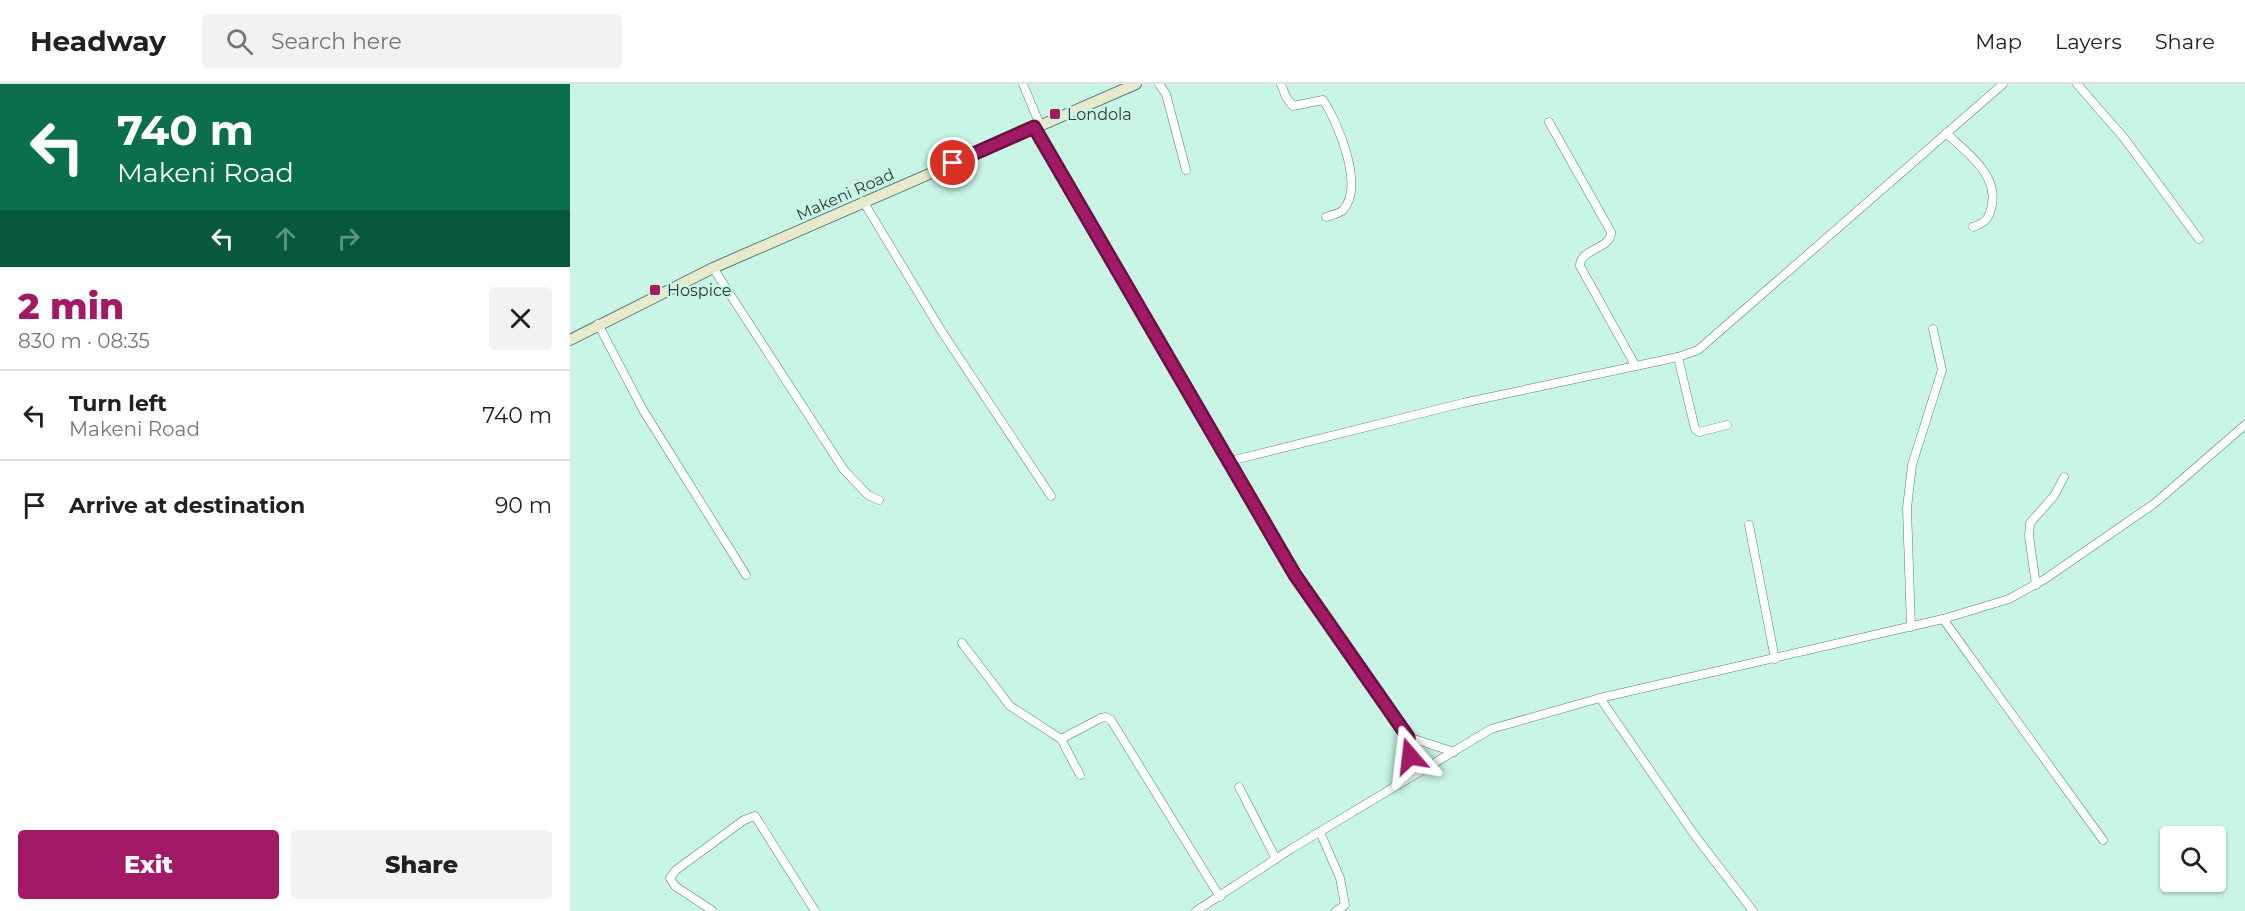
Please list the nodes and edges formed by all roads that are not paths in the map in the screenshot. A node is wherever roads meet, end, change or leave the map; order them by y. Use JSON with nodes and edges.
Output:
{"nodes":[{"id":1,"x":1023,"y":84,"type":"edge"},
{"id":2,"x":1136,"y":84,"type":"edge"},
{"id":3,"x":1159,"y":84,"type":"edge"},
{"id":4,"x":1281,"y":84,"type":"edge"},
{"id":5,"x":2003,"y":84,"type":"edge"},
{"id":6,"x":2077,"y":84,"type":"edge"},
{"id":7,"x":1549,"y":122,"type":"dead end"},
{"id":8,"x":1037,"y":126,"type":"junction"},
{"id":9,"x":1947,"y":133,"type":"junction"},
{"id":10,"x":1186,"y":170,"type":"dead end"},
{"id":11,"x":863,"y":201,"type":"junction"},
{"id":12,"x":1326,"y":217,"type":"dead end"},
{"id":13,"x":1973,"y":227,"type":"dead end"},
{"id":14,"x":2199,"y":239,"type":"dead end"},
{"id":15,"x":713,"y":268,"type":"junction"},
{"id":16,"x":598,"y":324,"type":"junction"},
{"id":17,"x":1934,"y":329,"type":"dead end"},
{"id":18,"x":570,"y":340,"type":"edge"},
{"id":19,"x":1678,"y":357,"type":"junction"},
{"id":20,"x":1635,"y":365,"type":"junction"},
{"id":21,"x":1727,"y":425,"type":"dead end"},
{"id":22,"x":2245,"y":425,"type":"edge"},
{"id":23,"x":1230,"y":461,"type":"junction"},
{"id":24,"x":2064,"y":477,"type":"dead end"},
{"id":25,"x":1050,"y":496,"type":"dead end"},
{"id":26,"x":879,"y":500,"type":"dead end"},
{"id":27,"x":1749,"y":525,"type":"dead end"},
{"id":28,"x":746,"y":575,"type":"dead end"},
{"id":29,"x":2036,"y":585,"type":"junction"},
{"id":30,"x":1943,"y":619,"type":"junction"},
{"id":31,"x":1911,"y":627,"type":"junction"},
{"id":32,"x":962,"y":643,"type":"dead end"},
{"id":33,"x":1775,"y":658,"type":"junction"},
{"id":34,"x":1600,"y":698,"type":"junction"},
{"id":35,"x":1408,"y":737,"type":"junction"},
{"id":36,"x":1061,"y":739,"type":"junction"},
{"id":37,"x":1455,"y":752,"type":"junction"},
{"id":38,"x":1080,"y":775,"type":"dead end"},
{"id":39,"x":1408,"y":778,"type":"junction"},
{"id":40,"x":1239,"y":787,"type":"dead end"},
{"id":41,"x":1320,"y":832,"type":"junction"},
{"id":42,"x":2103,"y":840,"type":"dead end"},
{"id":43,"x":1276,"y":859,"type":"junction"},
{"id":44,"x":1220,"y":897,"type":"junction"},
{"id":45,"x":713,"y":911,"type":"edge"},
{"id":46,"x":815,"y":911,"type":"edge"},
{"id":47,"x":1196,"y":911,"type":"edge"},
{"id":48,"x":1336,"y":911,"type":"edge"},
{"id":49,"x":1753,"y":911,"type":"edge"}],
"edges":[{"from":1,"to":8,"type":"street"},
{"from":2,"to":8,"type":"main road","name":"Makeni Road"},
{"from":3,"to":10,"type":"street"},
{"from":4,"to":12,"type":"street"},
{"from":5,"to":9,"type":"street"},
{"from":6,"to":14,"type":"street"},
{"from":7,"to":20,"type":"street"},
{"from":8,"to":11,"type":"main road","name":"Makeni Road"},
{"from":8,"to":23,"type":"street"},
{"from":9,"to":13,"type":"street"},
{"from":9,"to":19,"type":"street"},
{"from":11,"to":15,"type":"main road","name":"Makeni Road"},
{"from":11,"to":25,"type":"street"},
{"from":15,"to":16,"type":"main road","name":"Makeni Road"},
{"from":15,"to":26,"type":"street"},
{"from":16,"to":18,"type":"main road","name":"Makeni Road"},
{"from":16,"to":28,"type":"street"},
{"from":17,"to":31,"type":"street"},
{"from":19,"to":20,"type":"street"},
{"from":19,"to":21,"type":"street"},
{"from":20,"to":23,"type":"street"},
{"from":22,"to":29,"type":"street"},
{"from":23,"to":35,"type":"street"},
{"from":24,"to":29,"type":"street"},
{"from":27,"to":33,"type":"street"},
{"from":29,"to":30,"type":"street"},
{"from":30,"to":31,"type":"street"},
{"from":30,"to":42,"type":"street"},
{"from":31,"to":33,"type":"street"},
{"from":32,"to":36,"type":"street"},
{"from":33,"to":34,"type":"street"},
{"from":34,"to":37,"type":"street"},
{"from":34,"to":49,"type":"street"},
{"from":35,"to":37,"type":"street"},
{"from":35,"to":39,"type":"street"},
{"from":36,"to":38,"type":"street"},
{"from":36,"to":44,"type":"street"},
{"from":37,"to":39,"type":"street"},
{"from":39,"to":41,"type":"street"},
{"from":40,"to":43,"type":"street"},
{"from":41,"to":43,"type":"street"},
{"from":41,"to":48,"type":"street"},
{"from":43,"to":44,"type":"street"},
{"from":44,"to":47,"type":"street"},
{"from":45,"to":46,"type":"street"}]}
